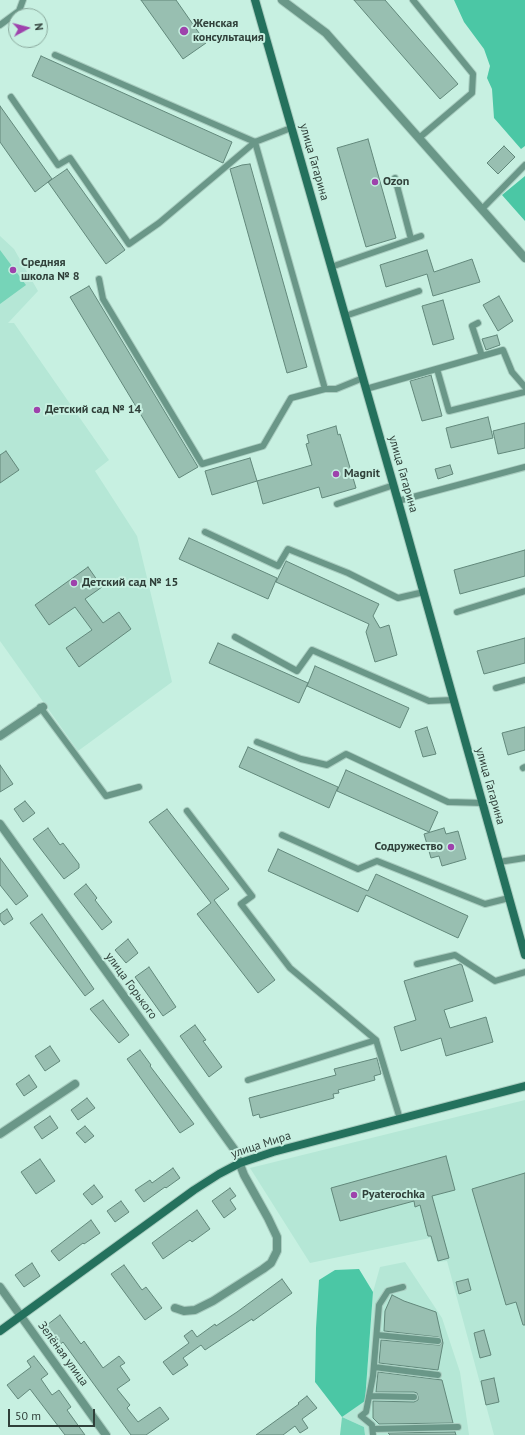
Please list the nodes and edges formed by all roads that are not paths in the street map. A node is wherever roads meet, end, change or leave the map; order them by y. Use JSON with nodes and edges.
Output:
{"nodes":[{"id":1,"x":23,"y":0,"type":"edge"},
{"id":2,"x":255,"y":0,"type":"edge"},
{"id":3,"x":282,"y":0,"type":"edge"},
{"id":4,"x":413,"y":0,"type":"edge"},
{"id":5,"x":0,"y":25,"type":"edge"},
{"id":6,"x":55,"y":55,"type":"dead end"},
{"id":7,"x":10,"y":97,"type":"dead end"},
{"id":8,"x":291,"y":128,"type":"junction"},
{"id":9,"x":419,"y":138,"type":"junction"},
{"id":10,"x":255,"y":142,"type":"junction"},
{"id":11,"x":525,"y":165,"type":"edge"},
{"id":12,"x":395,"y":178,"type":"dead end"},
{"id":13,"x":482,"y":209,"type":"junction"},
{"id":14,"x":421,"y":236,"type":"dead end"},
{"id":15,"x":411,"y":239,"type":"junction"},
{"id":16,"x":525,"y":258,"type":"edge"},
{"id":17,"x":331,"y":268,"type":"junction"},
{"id":18,"x":98,"y":279,"type":"dead end"},
{"id":19,"x":419,"y":291,"type":"dead end"},
{"id":20,"x":345,"y":316,"type":"junction"},
{"id":21,"x":478,"y":323,"type":"dead end"},
{"id":22,"x":482,"y":356,"type":"junction"},
{"id":23,"x":437,"y":369,"type":"junction"},
{"id":24,"x":363,"y":378,"type":"junction"},
{"id":25,"x":525,"y":387,"type":"edge"},
{"id":26,"x":325,"y":389,"type":"junction"},
{"id":27,"x":366,"y":389,"type":"junction"},
{"id":28,"x":525,"y":392,"type":"edge"},
{"id":29,"x":525,"y":467,"type":"edge"},
{"id":30,"x":394,"y":486,"type":"junction"},
{"id":31,"x":398,"y":501,"type":"junction"},
{"id":32,"x":337,"y":504,"type":"dead end"},
{"id":33,"x":205,"y":532,"type":"dead end"},
{"id":34,"x":424,"y":592,"type":"junction"},
{"id":35,"x":525,"y":592,"type":"edge"},
{"id":36,"x":457,"y":612,"type":"dead end"},
{"id":37,"x":235,"y":637,"type":"dead end"},
{"id":38,"x":525,"y":680,"type":"edge"},
{"id":39,"x":496,"y":688,"type":"dead end"},
{"id":40,"x":454,"y":700,"type":"junction"},
{"id":41,"x":41,"y":707,"type":"joint"},
{"id":42,"x":0,"y":736,"type":"edge"},
{"id":43,"x":257,"y":742,"type":"dead end"},
{"id":44,"x":139,"y":788,"type":"dead end"},
{"id":45,"x":482,"y":803,"type":"junction"},
{"id":46,"x":187,"y":811,"type":"dead end"},
{"id":47,"x":0,"y":824,"type":"edge"},
{"id":48,"x":282,"y":835,"type":"dead end"},
{"id":49,"x":525,"y":858,"type":"edge"},
{"id":50,"x":499,"y":862,"type":"junction"},
{"id":51,"x":509,"y":898,"type":"junction"},
{"id":52,"x":525,"y":955,"type":"edge"},
{"id":53,"x":417,"y":964,"type":"dead end"},
{"id":54,"x":525,"y":972,"type":"edge"},
{"id":55,"x":376,"y":1040,"type":"junction"},
{"id":56,"x":248,"y":1080,"type":"dead end"},
{"id":57,"x":75,"y":1084,"type":"dead end"},
{"id":58,"x":525,"y":1086,"type":"edge"},
{"id":59,"x":400,"y":1119,"type":"junction"},
{"id":60,"x":0,"y":1134,"type":"edge"},
{"id":61,"x":240,"y":1163,"type":"junction"},
{"id":62,"x":0,"y":1287,"type":"edge"},
{"id":63,"x":403,"y":1287,"type":"dead end"},
{"id":64,"x":175,"y":1308,"type":"dead end"},
{"id":65,"x":20,"y":1316,"type":"junction"},
{"id":66,"x":0,"y":1331,"type":"edge"},
{"id":67,"x":377,"y":1335,"type":"junction"},
{"id":68,"x":438,"y":1341,"type":"dead end"},
{"id":69,"x":374,"y":1367,"type":"junction"},
{"id":70,"x":438,"y":1374,"type":"dead end"},
{"id":71,"x":369,"y":1396,"type":"junction"},
{"id":72,"x":414,"y":1397,"type":"dead end"},
{"id":73,"x":458,"y":1427,"type":"dead end"},
{"id":74,"x":373,"y":1432,"type":"edge"},
{"id":75,"x":106,"y":1435,"type":"edge"}],
"edges":[{"from":1,"to":5,"type":"lane"},
{"from":2,"to":8,"type":"main road","name":"улица Гагарина"},
{"from":3,"to":9,"type":"street"},
{"from":4,"to":9,"type":"lane"},
{"from":6,"to":10,"type":"lane"},
{"from":7,"to":10,"type":"lane"},
{"from":8,"to":10,"type":"lane"},
{"from":8,"to":17,"type":"main road","name":"улица Гагарина"},
{"from":9,"to":13,"type":"street"},
{"from":10,"to":26,"type":"lane"},
{"from":11,"to":13,"type":"lane"},
{"from":12,"to":15,"type":"lane"},
{"from":13,"to":16,"type":"street"},
{"from":14,"to":15,"type":"lane"},
{"from":15,"to":17,"type":"lane"},
{"from":17,"to":20,"type":"main road","name":"улица Гагарина"},
{"from":18,"to":26,"type":"lane"},
{"from":19,"to":20,"type":"lane"},
{"from":20,"to":24,"type":"main road","name":"улица Гагарина"},
{"from":21,"to":22,"type":"lane"},
{"from":22,"to":23,"type":"lane"},
{"from":22,"to":25,"type":"lane"},
{"from":23,"to":27,"type":"lane"},
{"from":23,"to":28,"type":"lane"},
{"from":24,"to":26,"type":"lane"},
{"from":24,"to":27,"type":"main road","name":"улица Гагарина"},
{"from":27,"to":30,"type":"main road","name":"улица Гагарина"},
{"from":29,"to":31,"type":"lane"},
{"from":30,"to":31,"type":"main road","name":"улица Гагарина"},
{"from":30,"to":32,"type":"lane"},
{"from":31,"to":34,"type":"main road","name":"улица Гагарина"},
{"from":33,"to":34,"type":"lane"},
{"from":34,"to":40,"type":"main road","name":"улица Гагарина"},
{"from":35,"to":36,"type":"lane"},
{"from":37,"to":40,"type":"lane"},
{"from":38,"to":39,"type":"lane"},
{"from":40,"to":45,"type":"main road","name":"улица Гагарина"},
{"from":41,"to":42,"type":"street"},
{"from":41,"to":44,"type":"lane"},
{"from":43,"to":45,"type":"lane"},
{"from":45,"to":50,"type":"main road","name":"улица Гагарина"},
{"from":46,"to":55,"type":"lane"},
{"from":47,"to":61,"type":"street","name":"улица Горького"},
{"from":48,"to":51,"type":"lane"},
{"from":49,"to":50,"type":"lane"},
{"from":50,"to":51,"type":"main road","name":"улица Гагарина"},
{"from":51,"to":52,"type":"main road","name":"улица Гагарина"},
{"from":53,"to":54,"type":"lane"},
{"from":55,"to":56,"type":"lane"},
{"from":55,"to":59,"type":"lane"},
{"from":57,"to":60,"type":"street"},
{"from":58,"to":59,"type":"main road","name":"улица Мира"},
{"from":59,"to":61,"type":"main road","name":"улица Мира"},
{"from":61,"to":64,"type":"street","name":"улица Горького"},
{"from":61,"to":65,"type":"main road","name":"улица Мира"},
{"from":62,"to":65,"type":"street","name":"Зелёная улица"},
{"from":63,"to":67,"type":"lane"},
{"from":65,"to":66,"type":"main road","name":"улица Мира"},
{"from":65,"to":75,"type":"street","name":"Зелёная улица"},
{"from":67,"to":68,"type":"lane"},
{"from":67,"to":69,"type":"lane"},
{"from":69,"to":70,"type":"lane"},
{"from":69,"to":71,"type":"lane"},
{"from":71,"to":72,"type":"lane"},
{"from":71,"to":74,"type":"lane"},
{"from":73,"to":74,"type":"lane"}]}
